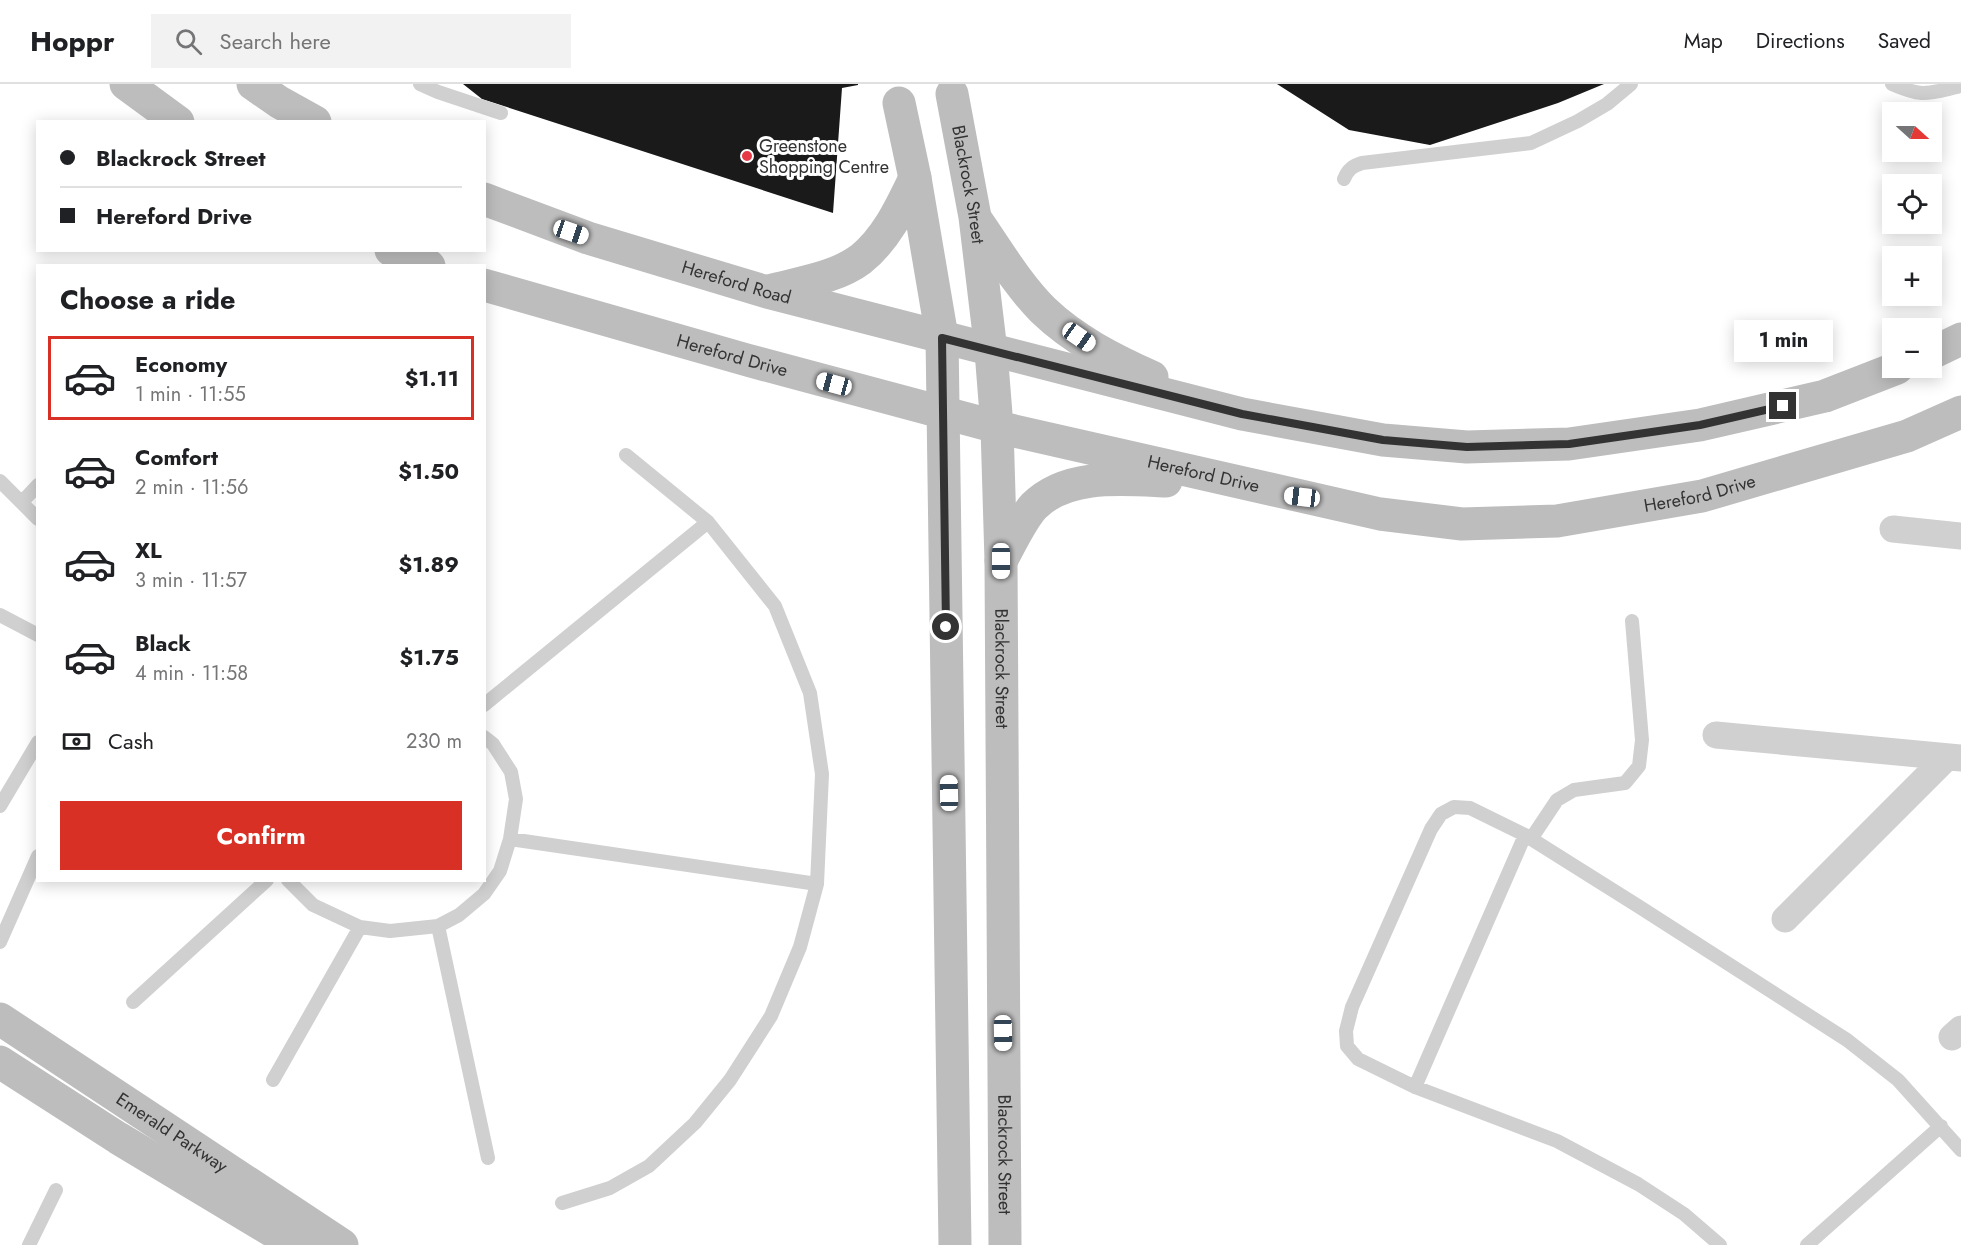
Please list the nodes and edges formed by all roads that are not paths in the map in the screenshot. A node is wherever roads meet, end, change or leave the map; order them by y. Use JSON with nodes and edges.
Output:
{"nodes":[{"id":1,"x":126,"y":84,"type":"edge"},
{"id":2,"x":253,"y":84,"type":"edge"},
{"id":3,"x":420,"y":84,"type":"edge"},
{"id":4,"x":1631,"y":84,"type":"edge"},
{"id":5,"x":1892,"y":84,"type":"edge"},
{"id":6,"x":1957,"y":87,"type":"dead end"},
{"id":7,"x":952,"y":94,"type":"dead end"},
{"id":8,"x":899,"y":103,"type":"dead end"},
{"id":9,"x":501,"y":113,"type":"dead end"},
{"id":10,"x":175,"y":120,"type":"edge"},
{"id":11,"x":311,"y":120,"type":"edge"},
{"id":12,"x":915,"y":178,"type":"junction"},
{"id":13,"x":1344,"y":179,"type":"dead end"},
{"id":14,"x":486,"y":200,"type":"edge"},
{"id":15,"x":975,"y":217,"type":"junction"},
{"id":16,"x":395,"y":252,"type":"edge"},
{"id":17,"x":424,"y":264,"type":"edge"},
{"id":18,"x":486,"y":286,"type":"edge"},
{"id":19,"x":767,"y":292,"type":"junction"},
{"id":20,"x":942,"y":338,"type":"junction"},
{"id":21,"x":1961,"y":339,"type":"edge"},
{"id":22,"x":1942,"y":348,"type":"edge"},
{"id":23,"x":991,"y":351,"type":"junction"},
{"id":24,"x":1882,"y":374,"type":"edge"},
{"id":25,"x":1961,"y":412,"type":"edge"},
{"id":26,"x":944,"y":413,"type":"junction"},
{"id":27,"x":1242,"y":414,"type":"junction"},
{"id":28,"x":997,"y":427,"type":"junction"},
{"id":29,"x":626,"y":455,"type":"dead end"},
{"id":30,"x":0,"y":481,"type":"edge"},
{"id":31,"x":36,"y":487,"type":"edge"},
{"id":32,"x":1302,"y":497,"type":"junction"},
{"id":33,"x":22,"y":502,"type":"junction"},
{"id":34,"x":36,"y":517,"type":"edge"},
{"id":35,"x":708,"y":522,"type":"junction"},
{"id":36,"x":1893,"y":529,"type":"dead end"},
{"id":37,"x":1961,"y":536,"type":"edge"},
{"id":38,"x":1001,"y":561,"type":"junction"},
{"id":39,"x":0,"y":615,"type":"edge"},
{"id":40,"x":1632,"y":621,"type":"dead end"},
{"id":41,"x":36,"y":634,"type":"edge"},
{"id":42,"x":486,"y":703,"type":"edge"},
{"id":43,"x":1716,"y":735,"type":"dead end"},
{"id":44,"x":486,"y":739,"type":"edge"},
{"id":45,"x":36,"y":745,"type":"edge"},
{"id":46,"x":1954,"y":757,"type":"edge"},
{"id":47,"x":0,"y":806,"type":"edge"},
{"id":48,"x":1528,"y":837,"type":"junction"},
{"id":49,"x":510,"y":839,"type":"junction"},
{"id":50,"x":36,"y":861,"type":"edge"},
{"id":51,"x":265,"y":882,"type":"edge"},
{"id":52,"x":290,"y":882,"type":"edge"},
{"id":53,"x":817,"y":884,"type":"junction"},
{"id":54,"x":1785,"y":919,"type":"dead end"},
{"id":55,"x":438,"y":926,"type":"junction"},
{"id":56,"x":360,"y":927,"type":"junction"},
{"id":57,"x":0,"y":942,"type":"edge"},
{"id":58,"x":133,"y":1002,"type":"dead end"},
{"id":59,"x":0,"y":1019,"type":"edge"},
{"id":60,"x":0,"y":1062,"type":"edge"},
{"id":61,"x":273,"y":1080,"type":"dead end"},
{"id":62,"x":1415,"y":1087,"type":"junction"},
{"id":63,"x":1941,"y":1126,"type":"junction"},
{"id":64,"x":1961,"y":1150,"type":"edge"},
{"id":65,"x":488,"y":1158,"type":"dead end"},
{"id":66,"x":56,"y":1190,"type":"dead end"},
{"id":67,"x":562,"y":1203,"type":"dead end"},
{"id":68,"x":28,"y":1245,"type":"edge"},
{"id":69,"x":296,"y":1245,"type":"edge"},
{"id":70,"x":342,"y":1245,"type":"edge"},
{"id":71,"x":955,"y":1245,"type":"edge"},
{"id":72,"x":1005,"y":1245,"type":"edge"},
{"id":73,"x":1720,"y":1245,"type":"edge"},
{"id":74,"x":1807,"y":1245,"type":"edge"}],
"edges":[{"from":1,"to":10,"type":"street"},
{"from":2,"to":11,"type":"street"},
{"from":3,"to":9,"type":"lane"},
{"from":4,"to":13,"type":"lane"},
{"from":5,"to":6,"type":"lane"},
{"from":7,"to":15,"type":"street","name":"Blackrock Street"},
{"from":8,"to":12,"type":"street"},
{"from":12,"to":19,"type":"street"},
{"from":12,"to":20,"type":"street"},
{"from":14,"to":19,"type":"street","name":"Hereford Road"},
{"from":15,"to":23,"type":"street","name":"Blackrock Street"},
{"from":15,"to":27,"type":"street"},
{"from":16,"to":17,"type":"street"},
{"from":18,"to":26,"type":"street","name":"Hereford Drive"},
{"from":19,"to":20,"type":"street","name":"Hereford Road"},
{"from":20,"to":23,"type":"street","name":"Hereford Road"},
{"from":20,"to":26,"type":"street"},
{"from":21,"to":22,"type":"street"},
{"from":23,"to":27,"type":"street"},
{"from":23,"to":28,"type":"street","name":"Blackrock Street"},
{"from":24,"to":27,"type":"street"},
{"from":25,"to":32,"type":"street","name":"Hereford Drive"},
{"from":26,"to":28,"type":"street","name":"Hereford Drive"},
{"from":26,"to":71,"type":"street"},
{"from":28,"to":32,"type":"street","name":"Hereford Drive"},
{"from":28,"to":38,"type":"street","name":"Blackrock Street"},
{"from":29,"to":35,"type":"lane"},
{"from":30,"to":33,"type":"lane"},
{"from":31,"to":33,"type":"lane"},
{"from":32,"to":38,"type":"street"},
{"from":33,"to":34,"type":"lane"},
{"from":35,"to":42,"type":"lane"},
{"from":35,"to":53,"type":"lane"},
{"from":36,"to":37,"type":"street"},
{"from":38,"to":72,"type":"street","name":"Blackrock Street"},
{"from":39,"to":41,"type":"lane"},
{"from":40,"to":48,"type":"lane"},
{"from":43,"to":46,"type":"street"},
{"from":44,"to":49,"type":"lane"},
{"from":45,"to":47,"type":"lane"},
{"from":46,"to":54,"type":"street"},
{"from":48,"to":62,"type":"lane"},
{"from":48,"to":62,"type":"lane"},
{"from":48,"to":63,"type":"lane"},
{"from":49,"to":53,"type":"lane"},
{"from":49,"to":55,"type":"lane"},
{"from":50,"to":57,"type":"lane"},
{"from":51,"to":58,"type":"lane"},
{"from":52,"to":56,"type":"lane"},
{"from":53,"to":67,"type":"lane"},
{"from":55,"to":56,"type":"lane"},
{"from":55,"to":65,"type":"lane"},
{"from":56,"to":61,"type":"lane"},
{"from":59,"to":70,"type":"street","name":"Emerald Parkway"},
{"from":60,"to":69,"type":"street","name":"Emerald Parkway"},
{"from":62,"to":73,"type":"lane"},
{"from":63,"to":64,"type":"lane"},
{"from":63,"to":74,"type":"lane"},
{"from":66,"to":68,"type":"lane"}]}
